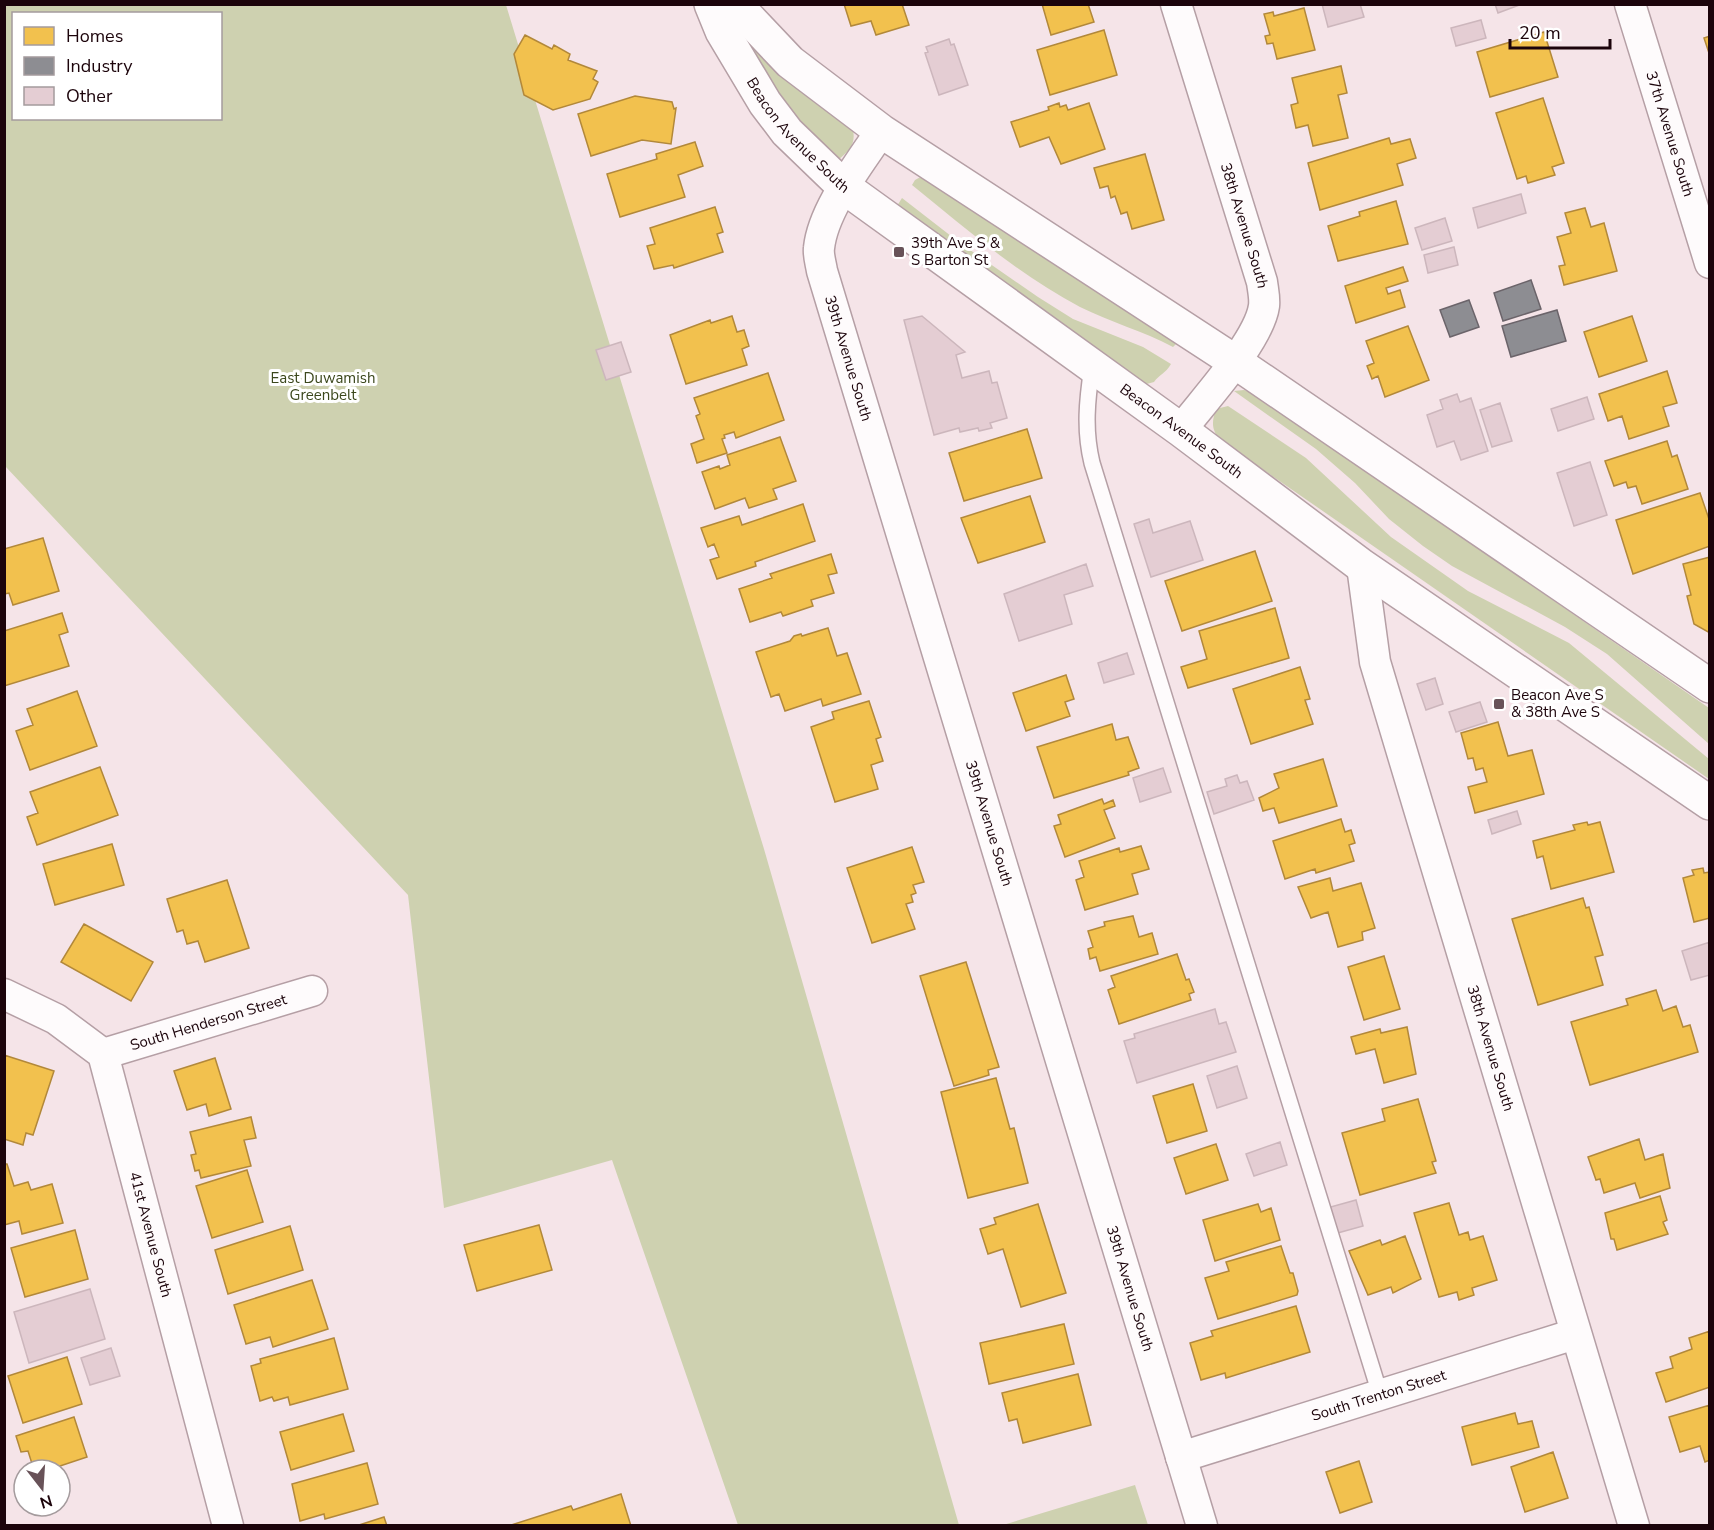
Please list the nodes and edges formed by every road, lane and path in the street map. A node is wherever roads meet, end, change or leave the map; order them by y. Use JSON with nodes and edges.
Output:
{"nodes":[{"id":1,"x":711,"y":4,"type":"edge"},
{"id":2,"x":735,"y":4,"type":"edge"},
{"id":3,"x":1176,"y":4,"type":"edge"},
{"id":4,"x":1630,"y":4,"type":"edge"},
{"id":5,"x":881,"y":131,"type":"junction"},
{"id":6,"x":844,"y":187,"type":"junction"},
{"id":7,"x":1710,"y":263,"type":"edge"},
{"id":8,"x":1234,"y":361,"type":"junction"},
{"id":9,"x":1092,"y":367,"type":"junction"},
{"id":10,"x":1181,"y":430,"type":"junction"},
{"id":11,"x":1362,"y":566,"type":"junction"},
{"id":12,"x":1710,"y":686,"type":"edge"},
{"id":13,"x":1710,"y":803,"type":"edge"},
{"id":14,"x":312,"y":991,"type":"dead end"},
{"id":15,"x":4,"y":994,"type":"edge"},
{"id":16,"x":103,"y":1054,"type":"junction"},
{"id":17,"x":1575,"y":1334,"type":"junction"},
{"id":18,"x":1380,"y":1394,"type":"junction"},
{"id":19,"x":1181,"y":1456,"type":"junction"},
{"id":20,"x":228,"y":1526,"type":"edge"},
{"id":21,"x":1202,"y":1526,"type":"edge"},
{"id":22,"x":1634,"y":1526,"type":"edge"}],
"edges":[{"from":1,"to":6,"type":"main road","name":"Beacon Avenue South"},
{"from":2,"to":5,"type":"main road"},
{"from":3,"to":8,"type":"street","name":"38th Avenue South"},
{"from":4,"to":7,"type":"street","name":"37th Avenue South"},
{"from":5,"to":6,"type":"street","name":"39th Avenue South"},
{"from":5,"to":8,"type":"main road"},
{"from":6,"to":9,"type":"main road","name":"Beacon Avenue South"},
{"from":6,"to":19,"type":"street","name":"39th Avenue South"},
{"from":8,"to":10,"type":"street","name":"38th Avenue South"},
{"from":8,"to":12,"type":"main road"},
{"from":9,"to":10,"type":"main road","name":"Beacon Avenue South"},
{"from":9,"to":18,"type":"lane"},
{"from":10,"to":11,"type":"main road","name":"Beacon Avenue South"},
{"from":11,"to":13,"type":"main road","name":"Beacon Avenue South"},
{"from":11,"to":17,"type":"street","name":"38th Avenue South"},
{"from":14,"to":16,"type":"street","name":"South Henderson Street"},
{"from":15,"to":16,"type":"street"},
{"from":16,"to":20,"type":"street","name":"41st Avenue South"},
{"from":17,"to":18,"type":"street","name":"South Trenton Street"},
{"from":17,"to":22,"type":"street","name":"38th Avenue South"},
{"from":18,"to":19,"type":"street","name":"South Trenton Street"},
{"from":19,"to":21,"type":"street","name":"39th Avenue South"}]}
